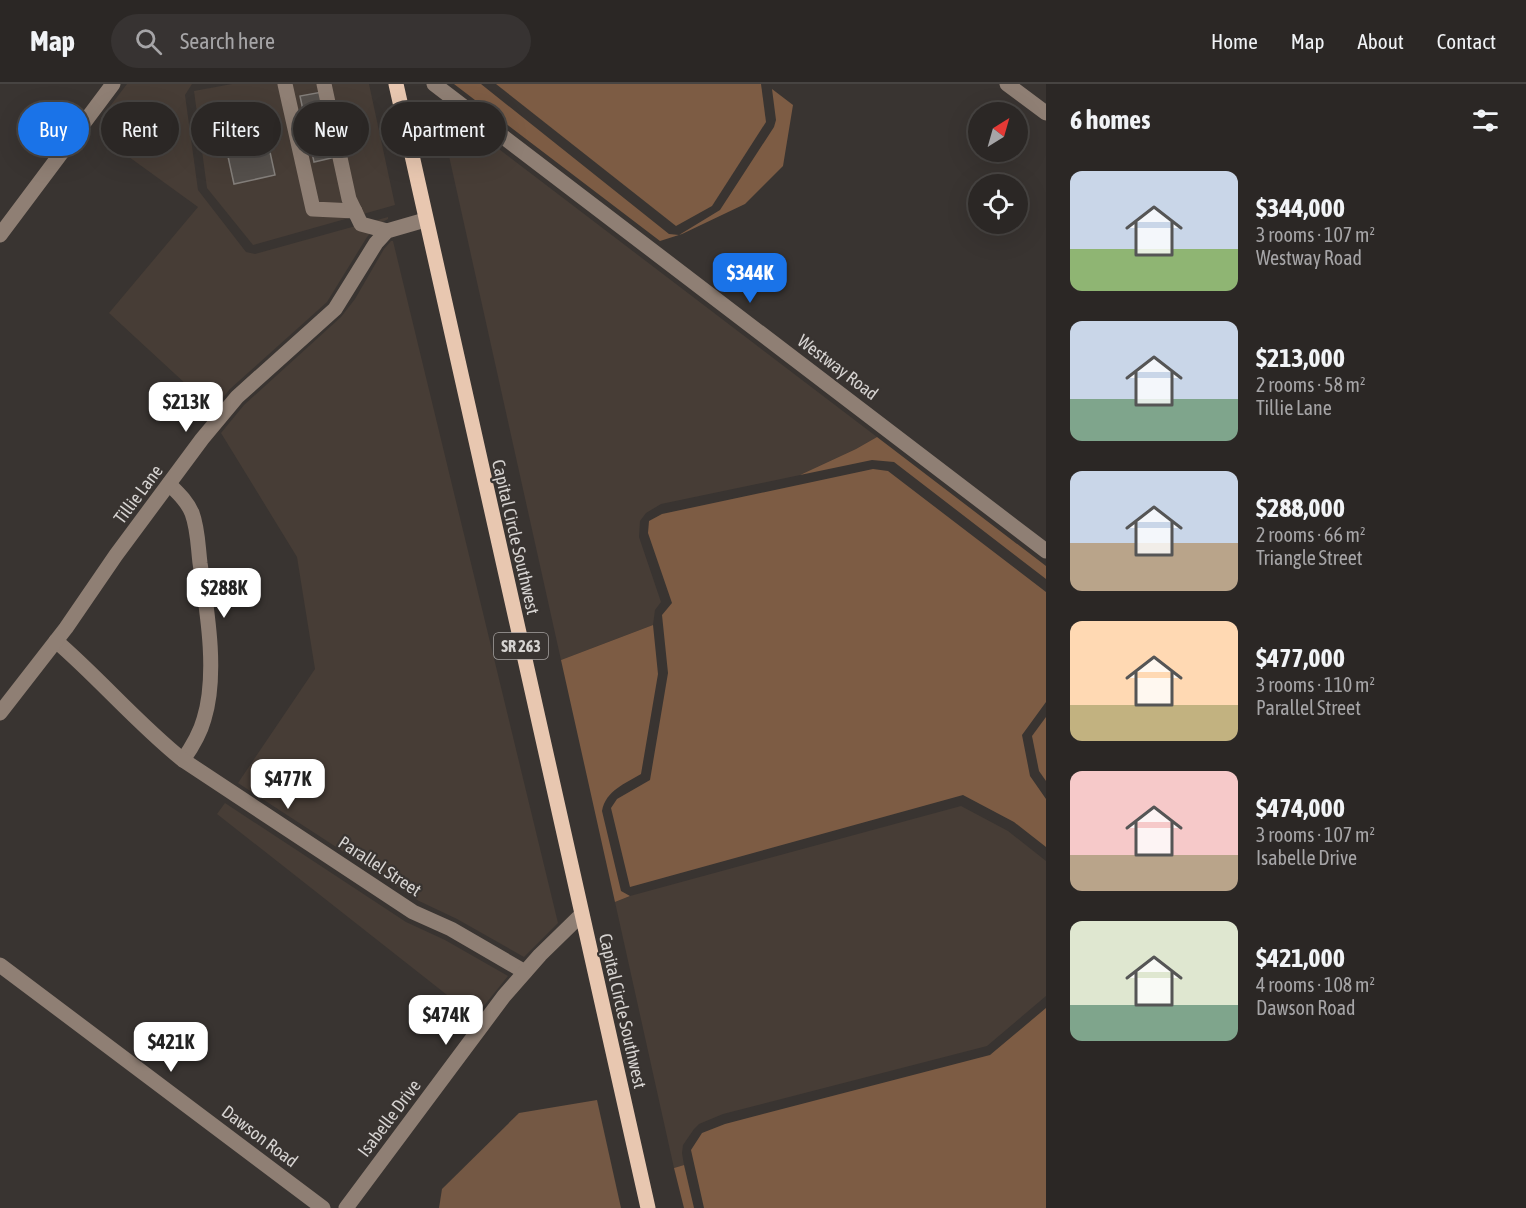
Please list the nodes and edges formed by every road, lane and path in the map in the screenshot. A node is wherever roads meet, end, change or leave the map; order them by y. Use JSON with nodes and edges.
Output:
{"nodes":[{"id":1,"x":113,"y":84,"type":"edge"},
{"id":2,"x":285,"y":84,"type":"edge"},
{"id":3,"x":324,"y":84,"type":"edge"},
{"id":4,"x":396,"y":84,"type":"edge"},
{"id":5,"x":434,"y":84,"type":"edge"},
{"id":6,"x":1007,"y":84,"type":"edge"},
{"id":7,"x":1026,"y":89,"type":"edge"},
{"id":8,"x":1046,"y":113,"type":"edge"},
{"id":9,"x":355,"y":211,"type":"junction"},
{"id":10,"x":425,"y":220,"type":"junction"},
{"id":11,"x":387,"y":231,"type":"junction"},
{"id":12,"x":0,"y":235,"type":"edge"},
{"id":13,"x":169,"y":484,"type":"junction"},
{"id":14,"x":1046,"y":551,"type":"edge"},
{"id":15,"x":56,"y":641,"type":"junction"},
{"id":16,"x":0,"y":713,"type":"edge"},
{"id":17,"x":183,"y":760,"type":"junction"},
{"id":18,"x":581,"y":915,"type":"junction"},
{"id":19,"x":0,"y":965,"type":"edge"},
{"id":20,"x":525,"y":972,"type":"junction"},
{"id":21,"x":323,"y":1208,"type":"edge"},
{"id":22,"x":346,"y":1208,"type":"edge"},
{"id":23,"x":648,"y":1208,"type":"edge"}],
"edges":[{"from":1,"to":12,"type":"street"},
{"from":2,"to":9,"type":"street"},
{"from":3,"to":9,"type":"street"},
{"from":4,"to":10,"type":"main road","name":"Capital Circle Southwest","number":"SR 263"},
{"from":5,"to":14,"type":"street","name":"Westway Road"},
{"from":6,"to":7,"type":"street"},
{"from":7,"to":8,"type":"street"},
{"from":9,"to":11,"type":"street"},
{"from":10,"to":11,"type":"street"},
{"from":10,"to":18,"type":"main road","name":"Capital Circle Southwest","number":"SR 263"},
{"from":11,"to":13,"type":"street","name":"Tillie Lane"},
{"from":13,"to":15,"type":"street","name":"Tillie Lane"},
{"from":13,"to":17,"type":"street"},
{"from":15,"to":16,"type":"street","name":"Tillie Lane"},
{"from":15,"to":17,"type":"street","name":"Parallel Street"},
{"from":17,"to":20,"type":"street","name":"Parallel Street"},
{"from":18,"to":20,"type":"street","name":"Isabelle Drive"},
{"from":18,"to":23,"type":"main road","name":"Capital Circle Southwest","number":"SR 263"},
{"from":19,"to":21,"type":"street","name":"Dawson Road"},
{"from":20,"to":22,"type":"street","name":"Isabelle Drive"}]}
